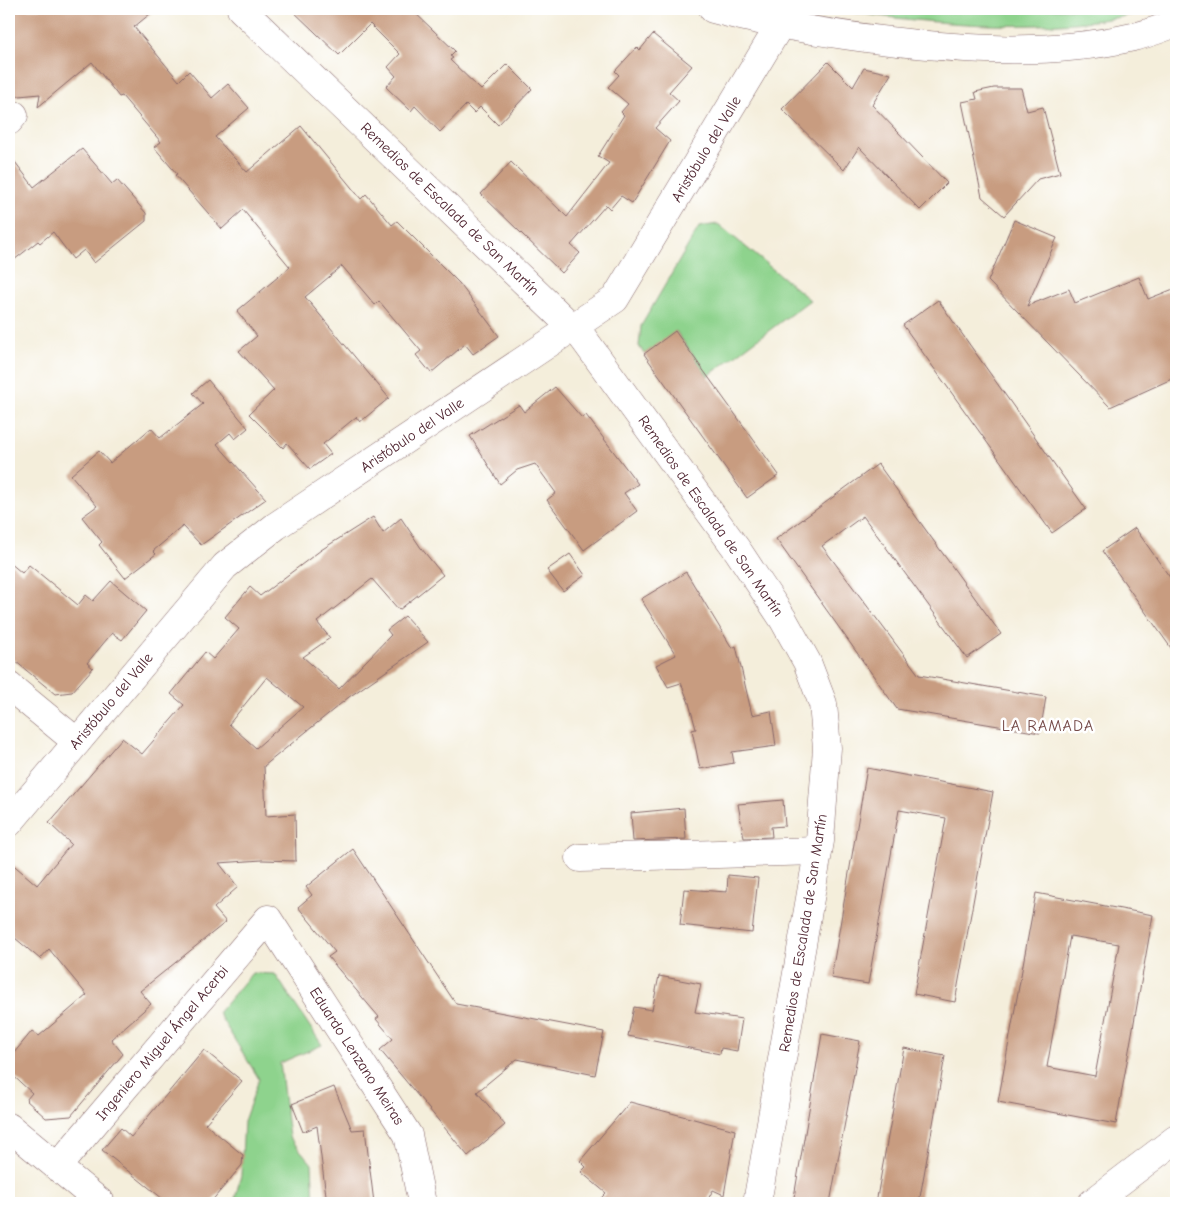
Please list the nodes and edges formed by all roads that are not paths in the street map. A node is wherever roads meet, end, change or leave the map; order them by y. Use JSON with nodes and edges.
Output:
{"nodes":[{"id":1,"x":241,"y":9,"type":"edge"},
{"id":2,"x":714,"y":9,"type":"edge"},
{"id":3,"x":1176,"y":24,"type":"edge"},
{"id":4,"x":780,"y":25,"type":"junction"},
{"id":5,"x":573,"y":327,"type":"junction"},
{"id":6,"x":9,"y":686,"type":"edge"},
{"id":7,"x":77,"y":742,"type":"junction"},
{"id":8,"x":9,"y":823,"type":"edge"},
{"id":9,"x":818,"y":851,"type":"junction"},
{"id":10,"x":580,"y":858,"type":"dead end"},
{"id":11,"x":268,"y":919,"type":"joint"},
{"id":12,"x":9,"y":1127,"type":"edge"},
{"id":13,"x":1176,"y":1139,"type":"edge"},
{"id":14,"x":57,"y":1167,"type":"junction"},
{"id":15,"x":101,"y":1203,"type":"edge"},
{"id":16,"x":422,"y":1203,"type":"edge"},
{"id":17,"x":757,"y":1203,"type":"edge"},
{"id":18,"x":1092,"y":1203,"type":"edge"}],
"edges":[{"from":1,"to":5,"type":"street","name":"Remedios de Escalada de San Martín"},
{"from":2,"to":4,"type":"street"},
{"from":3,"to":4,"type":"street"},
{"from":4,"to":5,"type":"street","name":"Aristóbulo del Valle"},
{"from":5,"to":7,"type":"street","name":"Aristóbulo del Valle"},
{"from":5,"to":9,"type":"street","name":"Remedios de Escalada de San Martín"},
{"from":6,"to":7,"type":"street"},
{"from":7,"to":8,"type":"street","name":"Aristóbulo del Valle"},
{"from":9,"to":10,"type":"street"},
{"from":9,"to":17,"type":"street","name":"Remedios de Escalada de San Martín"},
{"from":11,"to":14,"type":"street","name":"Ingeniero Miguel Ángel Acerbi"},
{"from":11,"to":16,"type":"street","name":"Eduardo Lenzano Meiras"},
{"from":12,"to":14,"type":"street"},
{"from":13,"to":18,"type":"street"},
{"from":14,"to":15,"type":"street"}]}
